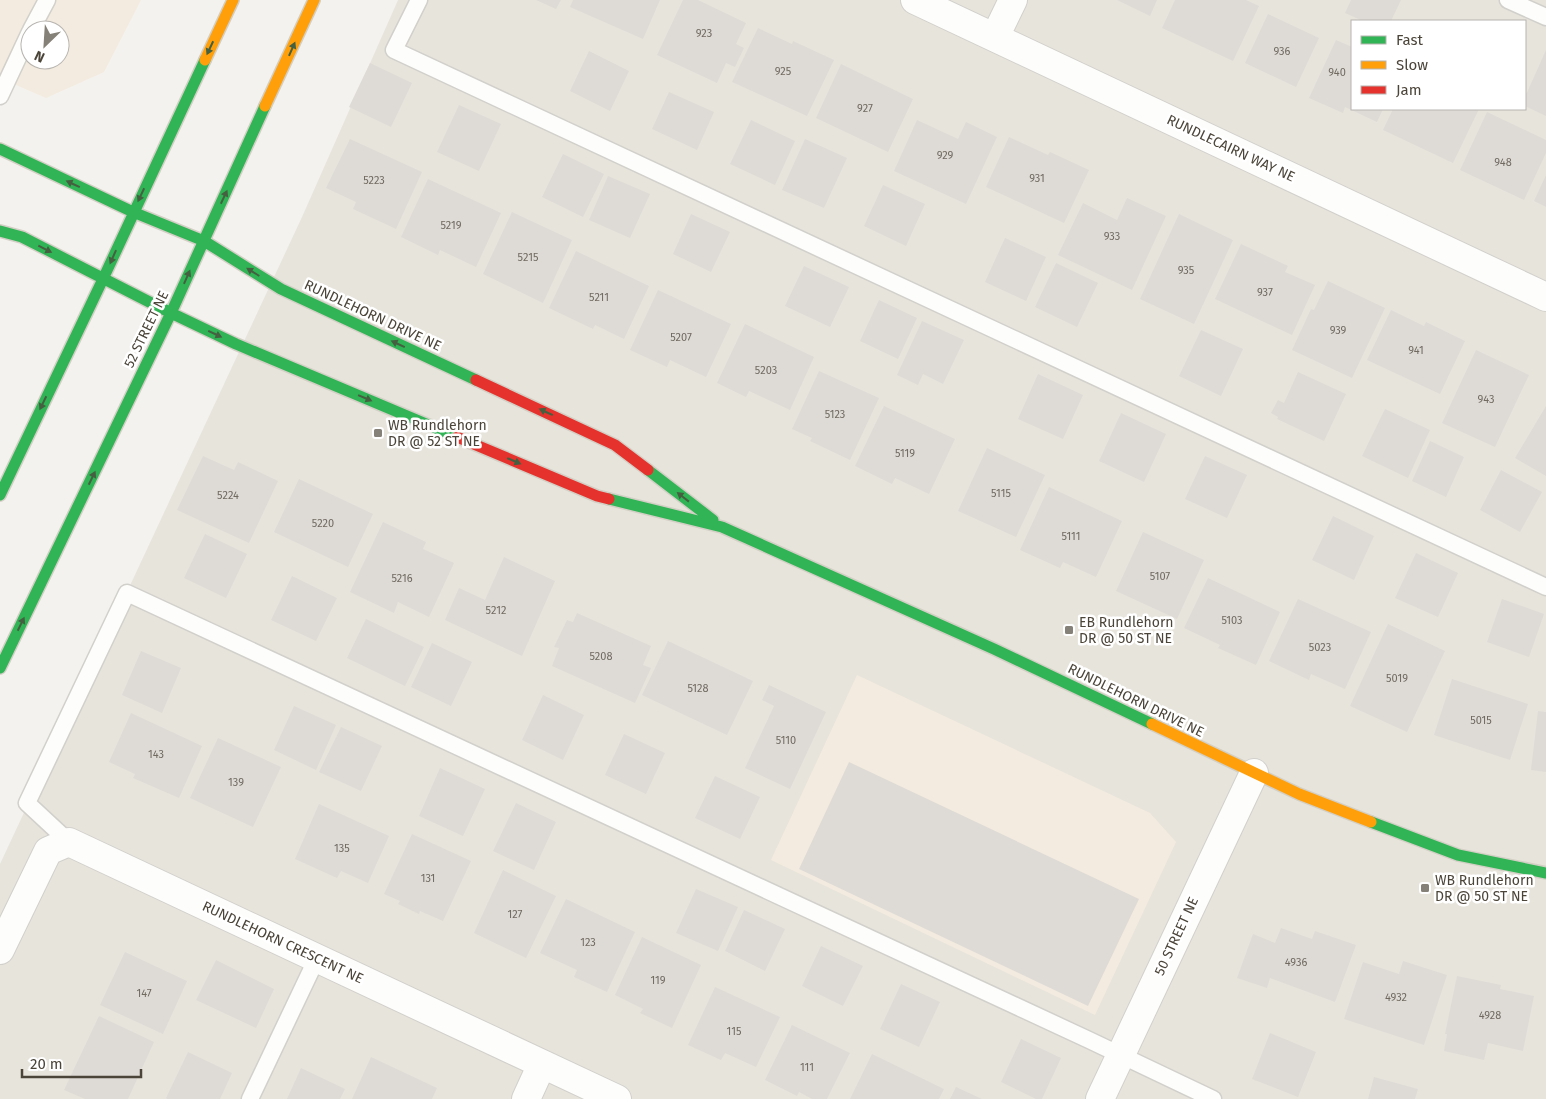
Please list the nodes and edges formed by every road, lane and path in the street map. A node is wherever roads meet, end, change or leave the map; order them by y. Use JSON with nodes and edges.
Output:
{"nodes":[{"id":1,"x":47,"y":0,"type":"edge"},
{"id":2,"x":233,"y":0,"type":"edge"},
{"id":3,"x":314,"y":0,"type":"edge"},
{"id":4,"x":419,"y":0,"type":"edge"},
{"id":5,"x":915,"y":0,"type":"edge"},
{"id":6,"x":1013,"y":0,"type":"edge"},
{"id":7,"x":1508,"y":0,"type":"edge"},
{"id":8,"x":1546,"y":17,"type":"edge"},
{"id":9,"x":36,"y":20,"type":"edge"},
{"id":10,"x":994,"y":37,"type":"junction"},
{"id":11,"x":20,"y":53,"type":"edge"},
{"id":12,"x":0,"y":96,"type":"edge"},
{"id":13,"x":0,"y":149,"type":"edge"},
{"id":14,"x":133,"y":212,"type":"junction"},
{"id":15,"x":0,"y":231,"type":"edge"},
{"id":16,"x":204,"y":241,"type":"junction"},
{"id":17,"x":103,"y":279,"type":"junction"},
{"id":18,"x":1546,"y":297,"type":"edge"},
{"id":19,"x":171,"y":313,"type":"junction"},
{"id":20,"x":0,"y":495,"type":"edge"},
{"id":21,"x":722,"y":527,"type":"junction"},
{"id":22,"x":1546,"y":587,"type":"edge"},
{"id":23,"x":0,"y":668,"type":"edge"},
{"id":24,"x":1254,"y":773,"type":"junction"},
{"id":25,"x":69,"y":842,"type":"junction"},
{"id":26,"x":1546,"y":873,"type":"edge"},
{"id":27,"x":0,"y":950,"type":"edge"},
{"id":28,"x":317,"y":958,"type":"junction"},
{"id":29,"x":1121,"y":1055,"type":"junction"},
{"id":30,"x":542,"y":1064,"type":"junction"},
{"id":31,"x":250,"y":1099,"type":"edge"},
{"id":32,"x":526,"y":1099,"type":"edge"},
{"id":33,"x":617,"y":1099,"type":"edge"},
{"id":34,"x":1100,"y":1099,"type":"edge"},
{"id":35,"x":1213,"y":1099,"type":"edge"}],
"edges":[{"from":1,"to":9,"type":"lane"},
{"from":2,"to":14,"type":"street","one_way":true},
{"from":16,"to":3,"type":"street","name":"52 STREET NE","one_way":true},
{"from":4,"to":22,"type":"lane"},
{"from":5,"to":10,"type":"street","name":"RUNDLECAIRN WAY NE"},
{"from":6,"to":10,"type":"street"},
{"from":7,"to":8,"type":"lane"},
{"from":10,"to":18,"type":"street","name":"RUNDLECAIRN WAY NE"},
{"from":11,"to":12,"type":"lane"},
{"from":14,"to":13,"type":"street","name":"RUNDLEHORN DRIVE NE","one_way":true},
{"from":14,"to":16,"type":"street","name":"RUNDLEHORN DRIVE NE"},
{"from":14,"to":17,"type":"street","one_way":true},
{"from":15,"to":17,"type":"street","name":"RUNDLEHORN DRIVE NE","one_way":true},
{"from":19,"to":16,"type":"street","name":"52 STREET NE","one_way":true},
{"from":21,"to":16,"type":"street","name":"RUNDLEHORN DRIVE NE","one_way":true},
{"from":17,"to":19,"type":"street","name":"RUNDLEHORN DRIVE NE"},
{"from":17,"to":20,"type":"street","one_way":true},
{"from":19,"to":21,"type":"street","name":"RUNDLEHORN DRIVE NE","one_way":true},
{"from":23,"to":19,"type":"street","name":"52 STREET NE","one_way":true},
{"from":21,"to":24,"type":"street","name":"RUNDLEHORN DRIVE NE"},
{"from":24,"to":26,"type":"street","name":"RUNDLEHORN DRIVE NE"},
{"from":24,"to":29,"type":"street","name":"50 STREET NE"},
{"from":25,"to":27,"type":"street"},
{"from":25,"to":28,"type":"street","name":"RUNDLEHORN CRESCENT NE"},
{"from":25,"to":29,"type":"lane"},
{"from":28,"to":30,"type":"street","name":"RUNDLEHORN CRESCENT NE"},
{"from":28,"to":31,"type":"lane"},
{"from":29,"to":34,"type":"street","name":"50 STREET NE"},
{"from":29,"to":35,"type":"lane"},
{"from":30,"to":32,"type":"street"},
{"from":30,"to":33,"type":"street","name":"RUNDLEHORN CRESCENT NE"}]}
